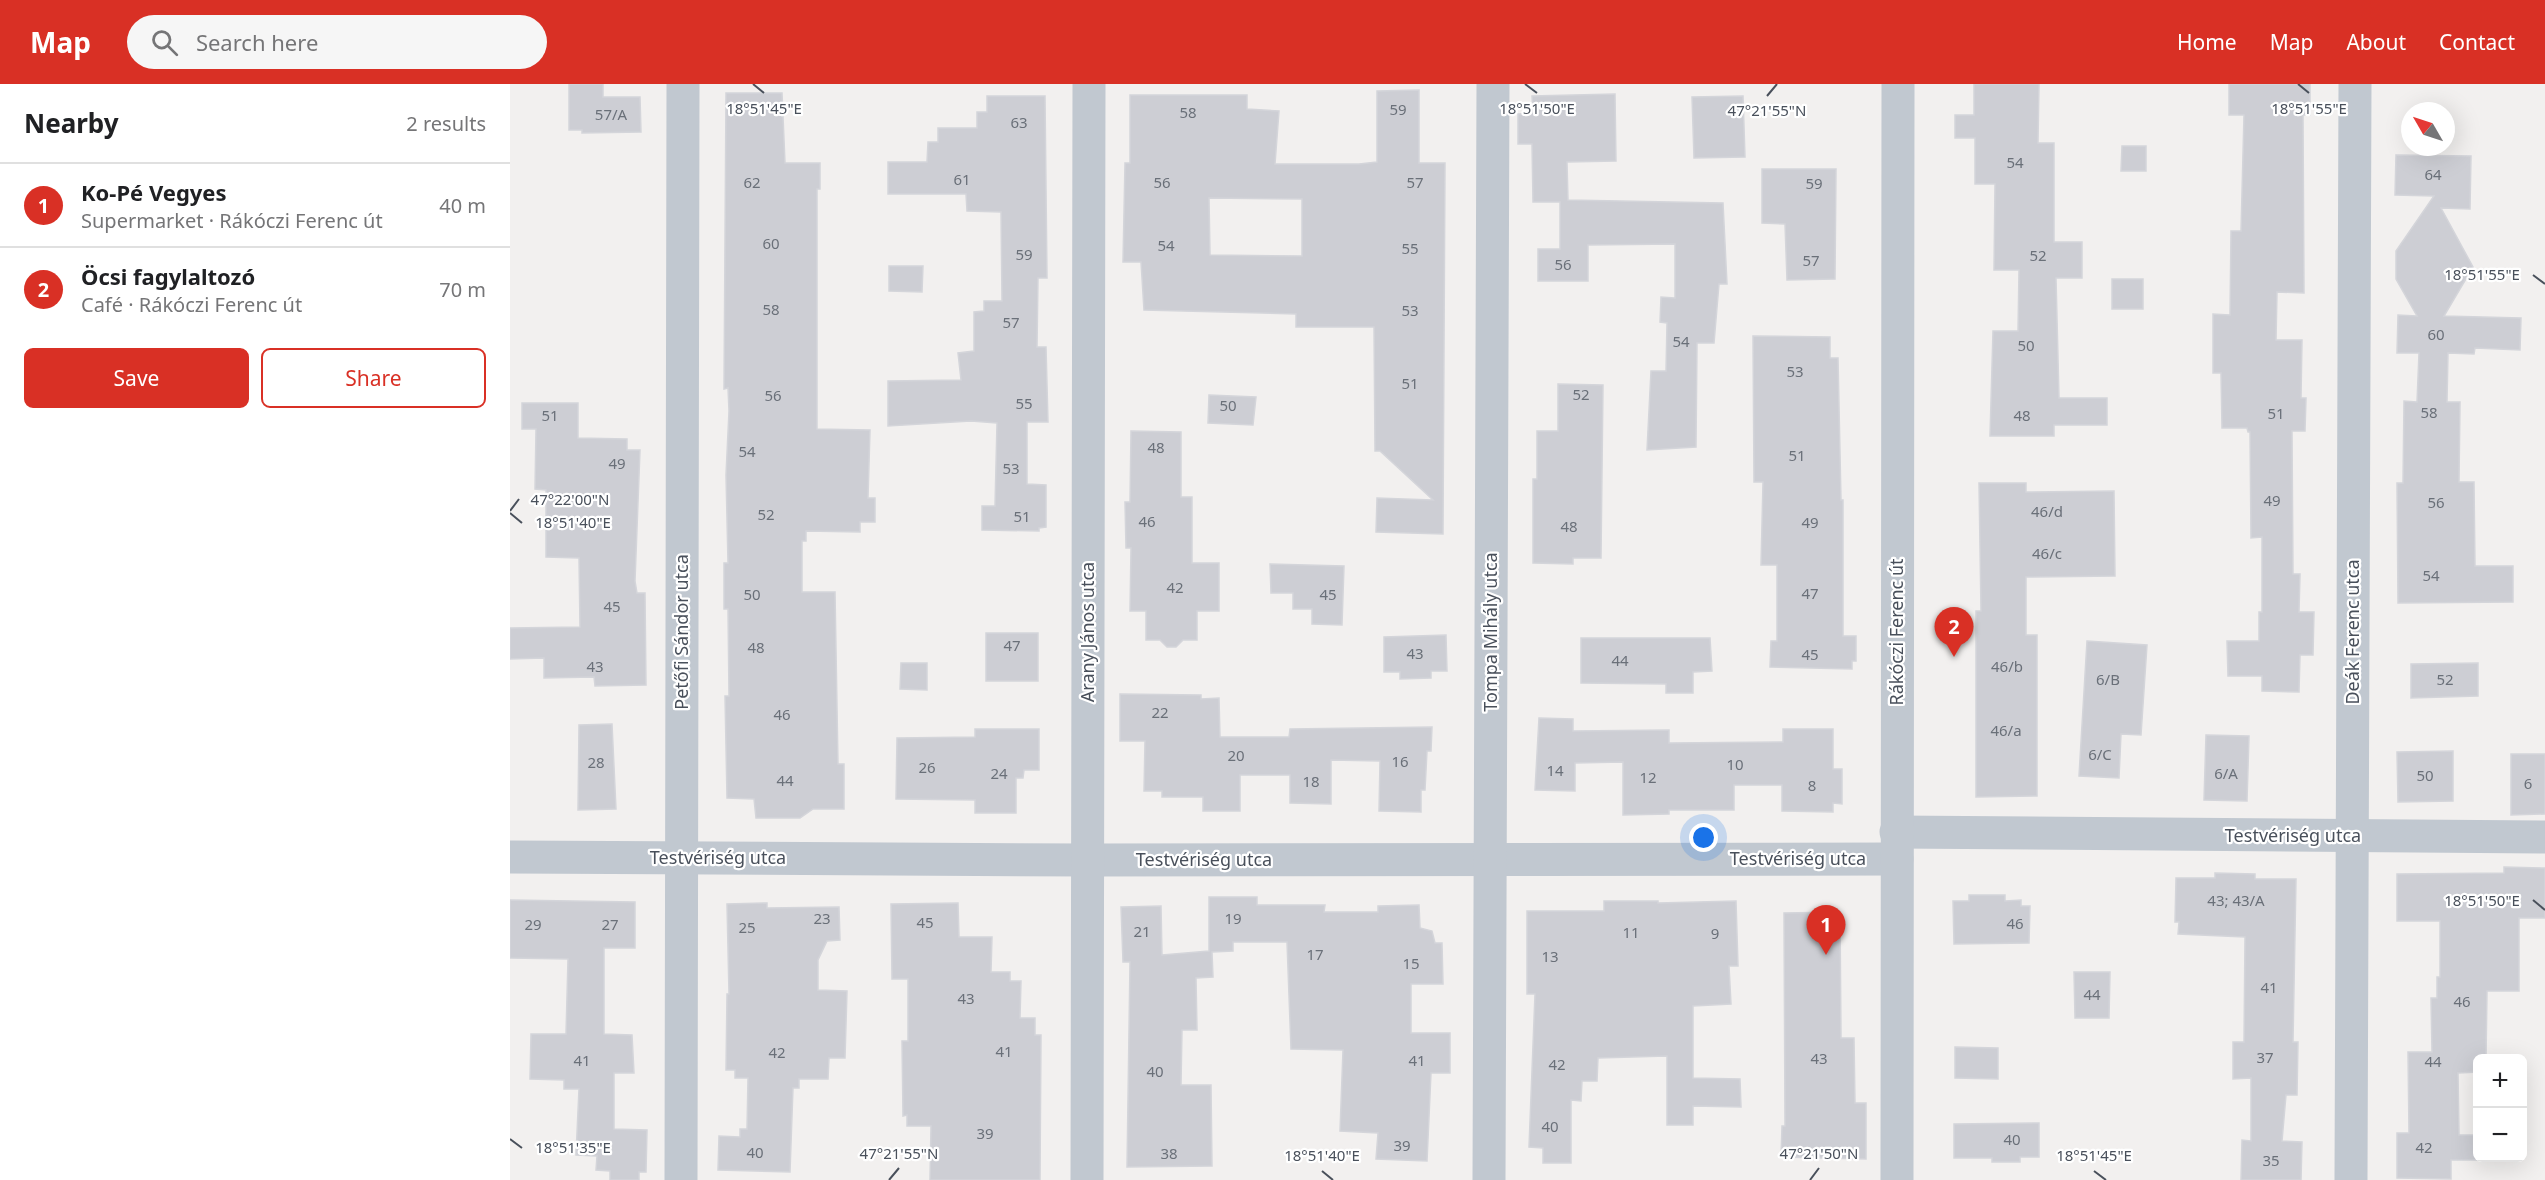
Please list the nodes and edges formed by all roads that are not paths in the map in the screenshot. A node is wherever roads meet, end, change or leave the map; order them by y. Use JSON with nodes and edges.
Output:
{"nodes":[{"id":1,"x":683,"y":84,"type":"edge"},
{"id":2,"x":1089,"y":84,"type":"edge"},
{"id":3,"x":1493,"y":84,"type":"edge"},
{"id":4,"x":1898,"y":84,"type":"edge"},
{"id":5,"x":2355,"y":84,"type":"edge"},
{"id":6,"x":2353,"y":836,"type":"junction"},
{"id":7,"x":2545,"y":837,"type":"edge"},
{"id":8,"x":1897,"y":846,"type":"junction"},
{"id":9,"x":510,"y":857,"type":"edge"},
{"id":10,"x":682,"y":858,"type":"junction"},
{"id":11,"x":1088,"y":860,"type":"junction"},
{"id":12,"x":1490,"y":860,"type":"junction"},
{"id":13,"x":681,"y":1180,"type":"edge"},
{"id":14,"x":1087,"y":1180,"type":"edge"},
{"id":15,"x":1489,"y":1180,"type":"edge"},
{"id":16,"x":1897,"y":1180,"type":"edge"},
{"id":17,"x":2351,"y":1180,"type":"edge"}],
"edges":[{"from":1,"to":10,"type":"street","name":"Petőfi Sándor utca"},
{"from":2,"to":11,"type":"street","name":"Arany János utca"},
{"from":3,"to":12,"type":"street","name":"Tompa Mihály utca"},
{"from":4,"to":8,"type":"street","name":"Rákóczi Ferenc út"},
{"from":5,"to":6,"type":"street","name":"Deák Ferenc utca"},
{"from":6,"to":7,"type":"street","name":"Testvériség utca"},
{"from":6,"to":8,"type":"street","name":"Testvériség utca"},
{"from":6,"to":17,"type":"street","name":"Deák Ferenc utca"},
{"from":8,"to":12,"type":"street","name":"Testvériség utca"},
{"from":8,"to":16,"type":"street","name":"Rákóczi Ferenc út"},
{"from":9,"to":10,"type":"street","name":"Testvériség utca"},
{"from":10,"to":11,"type":"street","name":"Testvériség utca"},
{"from":10,"to":13,"type":"street","name":"Petőfi Sándor utca"},
{"from":11,"to":12,"type":"street","name":"Testvériség utca"},
{"from":11,"to":14,"type":"street","name":"Arany János utca"},
{"from":12,"to":15,"type":"street","name":"Tompa Mihály utca"}]}
